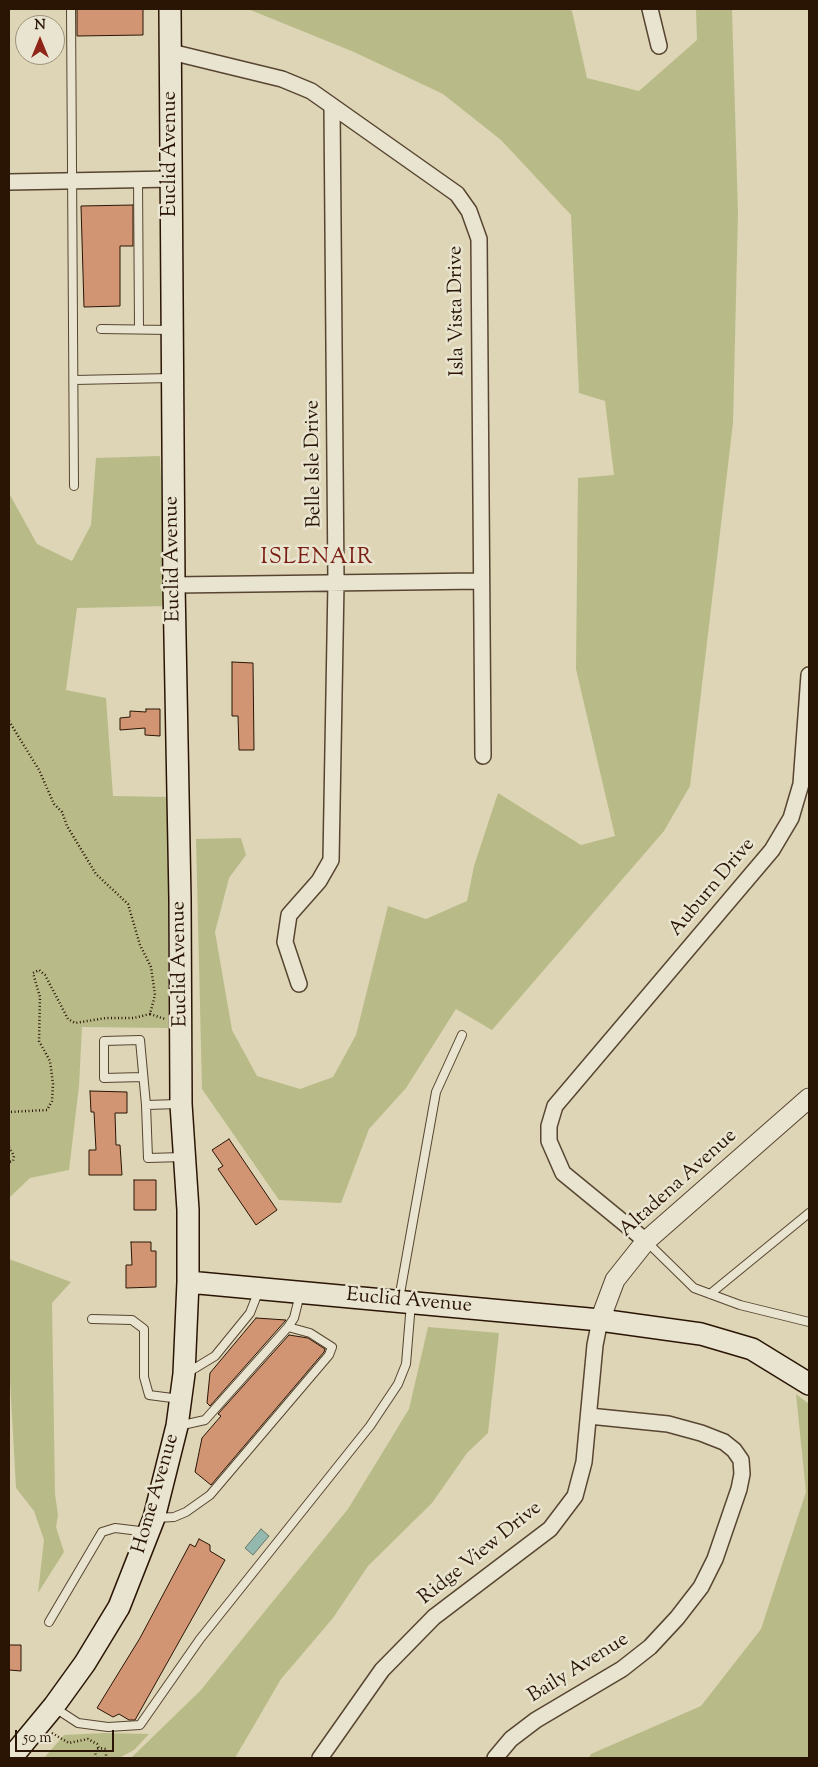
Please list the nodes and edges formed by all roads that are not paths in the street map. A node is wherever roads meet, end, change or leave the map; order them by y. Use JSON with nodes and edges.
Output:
{"nodes":[{"id":1,"x":72,"y":9,"type":"edge"},
{"id":2,"x":170,"y":9,"type":"edge"},
{"id":3,"x":650,"y":9,"type":"edge"},
{"id":4,"x":659,"y":46,"type":"dead end"},
{"id":5,"x":171,"y":52,"type":"junction"},
{"id":6,"x":332,"y":106,"type":"junction"},
{"id":7,"x":172,"y":179,"type":"junction"},
{"id":8,"x":72,"y":180,"type":"junction"},
{"id":9,"x":138,"y":180,"type":"junction"},
{"id":10,"x":9,"y":182,"type":"edge"},
{"id":11,"x":101,"y":329,"type":"dead end"},
{"id":12,"x":139,"y":329,"type":"junction"},
{"id":13,"x":173,"y":330,"type":"junction"},
{"id":14,"x":173,"y":378,"type":"junction"},
{"id":15,"x":74,"y":380,"type":"junction"},
{"id":16,"x":74,"y":486,"type":"dead end"},
{"id":17,"x":480,"y":581,"type":"junction"},
{"id":18,"x":336,"y":583,"type":"junction"},
{"id":19,"x":174,"y":585,"type":"junction"},
{"id":20,"x":809,"y":675,"type":"edge"},
{"id":21,"x":483,"y":756,"type":"dead end"},
{"id":22,"x":299,"y":984,"type":"dead end"},
{"id":23,"x":462,"y":1035,"type":"dead end"},
{"id":24,"x":142,"y":1077,"type":"junction"},
{"id":25,"x":809,"y":1098,"type":"edge"},
{"id":26,"x":181,"y":1104,"type":"junction"},
{"id":27,"x":146,"y":1105,"type":"junction"},
{"id":28,"x":183,"y":1157,"type":"junction"},
{"id":29,"x":809,"y":1213,"type":"edge"},
{"id":30,"x":646,"y":1241,"type":"junction"},
{"id":31,"x":188,"y":1282,"type":"junction"},
{"id":32,"x":260,"y":1288,"type":"junction"},
{"id":33,"x":300,"y":1292,"type":"junction"},
{"id":34,"x":710,"y":1294,"type":"junction"},
{"id":35,"x":405,"y":1302,"type":"junction"},
{"id":36,"x":92,"y":1319,"type":"dead end"},
{"id":37,"x":600,"y":1320,"type":"junction"},
{"id":38,"x":809,"y":1322,"type":"edge"},
{"id":39,"x":288,"y":1327,"type":"junction"},
{"id":40,"x":184,"y":1374,"type":"junction"},
{"id":41,"x":809,"y":1384,"type":"edge"},
{"id":42,"x":180,"y":1399,"type":"junction"},
{"id":43,"x":589,"y":1416,"type":"junction"},
{"id":44,"x":177,"y":1426,"type":"junction"},
{"id":45,"x":152,"y":1525,"type":"junction"},
{"id":46,"x":49,"y":1622,"type":"dead end"},
{"id":47,"x":54,"y":1706,"type":"junction"},
{"id":48,"x":11,"y":1758,"type":"edge"},
{"id":49,"x":320,"y":1758,"type":"edge"},
{"id":50,"x":495,"y":1758,"type":"edge"}],
"edges":[{"from":1,"to":8,"type":"lane"},
{"from":2,"to":5,"type":"main road","name":"Euclid Avenue"},
{"from":3,"to":4,"type":"street"},
{"from":5,"to":6,"type":"street","name":"Isla Vista Drive"},
{"from":5,"to":7,"type":"main road","name":"Euclid Avenue"},
{"from":6,"to":17,"type":"street","name":"Isla Vista Drive"},
{"from":6,"to":18,"type":"street","name":"Belle Isle Drive"},
{"from":7,"to":9,"type":"street"},
{"from":7,"to":13,"type":"main road","name":"Euclid Avenue"},
{"from":8,"to":9,"type":"street"},
{"from":8,"to":10,"type":"street"},
{"from":8,"to":15,"type":"lane"},
{"from":9,"to":12,"type":"lane"},
{"from":11,"to":12,"type":"lane"},
{"from":12,"to":13,"type":"lane"},
{"from":13,"to":14,"type":"main road","name":"Euclid Avenue"},
{"from":14,"to":15,"type":"lane"},
{"from":14,"to":19,"type":"main road","name":"Euclid Avenue"},
{"from":15,"to":16,"type":"lane"},
{"from":17,"to":18,"type":"street"},
{"from":17,"to":21,"type":"street","name":"Isla Vista Drive"},
{"from":18,"to":19,"type":"street"},
{"from":18,"to":22,"type":"street","name":"Belle Isle Drive"},
{"from":19,"to":26,"type":"main road","name":"Euclid Avenue"},
{"from":20,"to":30,"type":"street","name":"Auburn Drive"},
{"from":23,"to":35,"type":"lane"},
{"from":24,"to":24,"type":"lane"},
{"from":24,"to":27,"type":"lane"},
{"from":25,"to":30,"type":"street","name":"Altadena Avenue"},
{"from":26,"to":27,"type":"lane"},
{"from":26,"to":28,"type":"main road","name":"Euclid Avenue"},
{"from":27,"to":28,"type":"lane"},
{"from":28,"to":31,"type":"main road","name":"Euclid Avenue"},
{"from":29,"to":34,"type":"lane"},
{"from":30,"to":34,"type":"lane"},
{"from":30,"to":37,"type":"street","name":"Altadena Avenue"},
{"from":31,"to":32,"type":"main road","name":"Euclid Avenue"},
{"from":31,"to":40,"type":"main road","name":"Home Avenue"},
{"from":32,"to":33,"type":"main road","name":"Euclid Avenue"},
{"from":32,"to":40,"type":"lane"},
{"from":33,"to":35,"type":"main road","name":"Euclid Avenue"},
{"from":33,"to":39,"type":"lane"},
{"from":34,"to":38,"type":"lane"},
{"from":35,"to":37,"type":"main road","name":"Euclid Avenue"},
{"from":35,"to":47,"type":"lane"},
{"from":36,"to":42,"type":"lane"},
{"from":37,"to":41,"type":"main road","name":"Euclid Avenue"},
{"from":37,"to":43,"type":"street","name":"Ridge View Drive"},
{"from":39,"to":44,"type":"lane"},
{"from":39,"to":45,"type":"lane"},
{"from":40,"to":42,"type":"main road","name":"Home Avenue"},
{"from":42,"to":44,"type":"main road","name":"Home Avenue"},
{"from":43,"to":49,"type":"street","name":"Ridge View Drive"},
{"from":43,"to":50,"type":"street","name":"Baily Avenue"},
{"from":44,"to":45,"type":"main road","name":"Home Avenue"},
{"from":45,"to":46,"type":"lane"},
{"from":45,"to":47,"type":"main road","name":"Home Avenue"},
{"from":47,"to":48,"type":"main road","name":"Home Avenue"}]}
